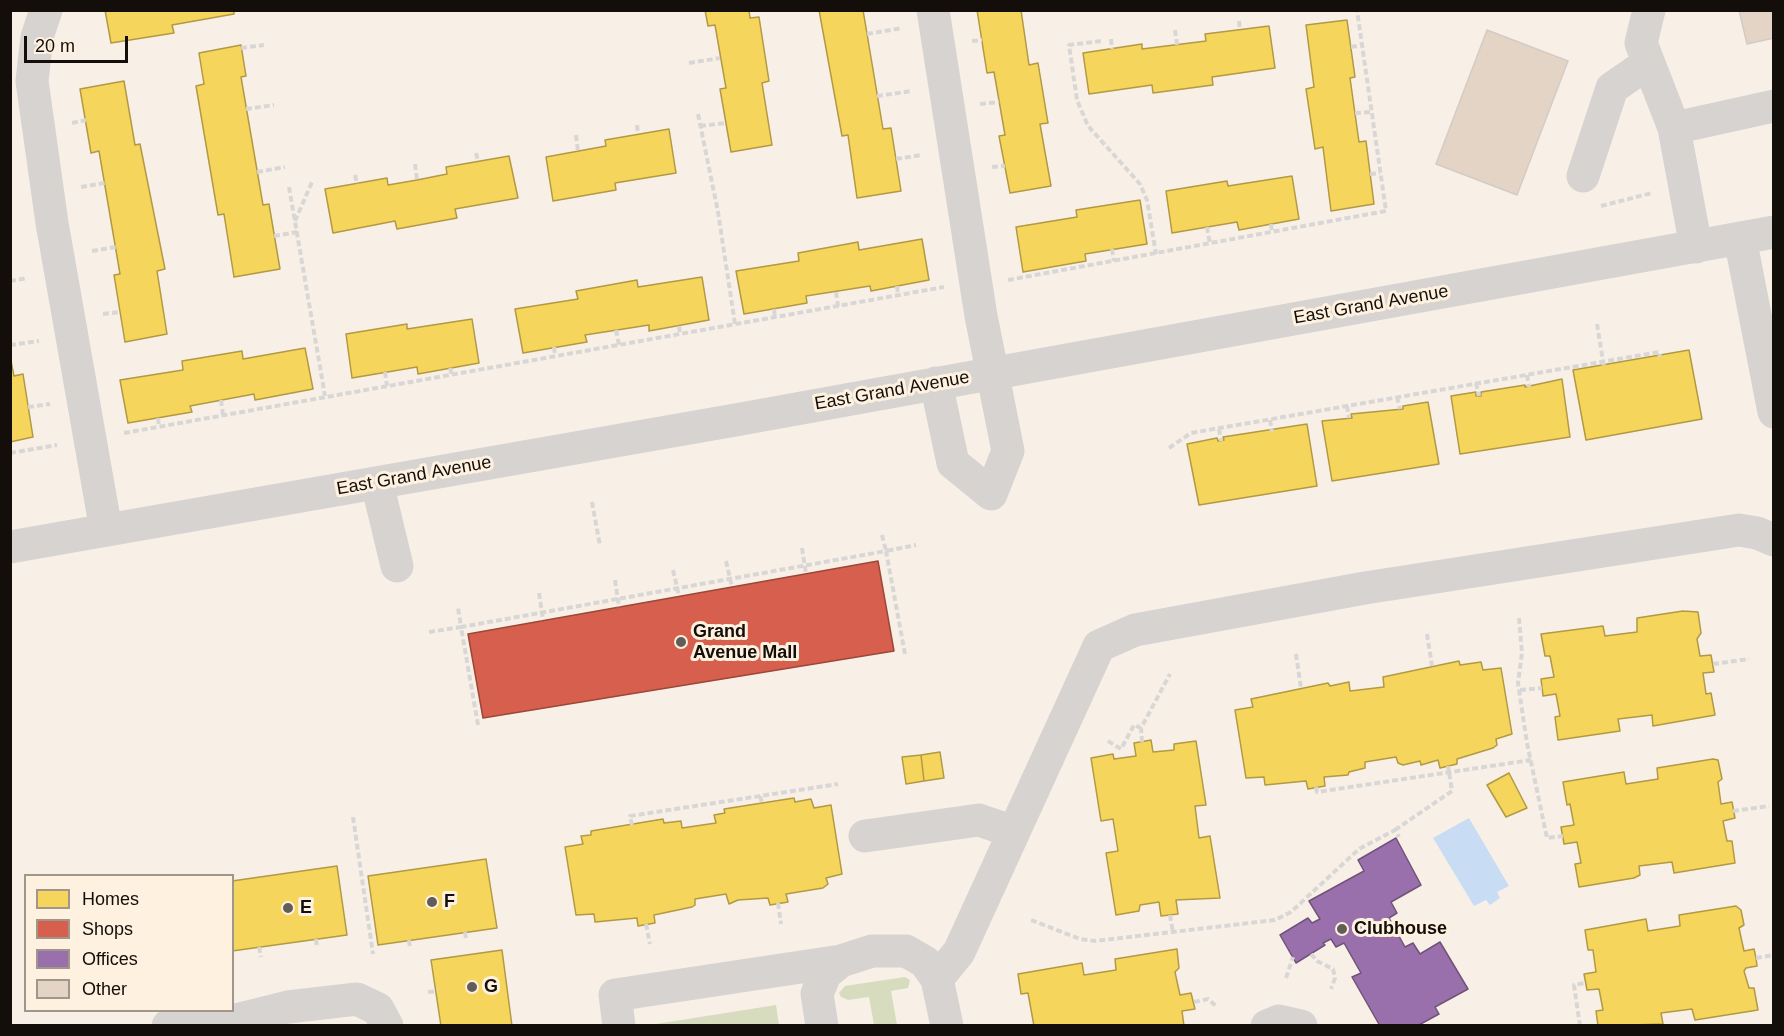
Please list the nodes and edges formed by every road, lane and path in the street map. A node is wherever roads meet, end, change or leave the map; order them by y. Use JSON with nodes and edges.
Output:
{"nodes":[{"id":1,"x":46,"y":10,"type":"edge"},
{"id":2,"x":933,"y":10,"type":"edge"},
{"id":3,"x":1357,"y":10,"type":"edge"},
{"id":4,"x":1648,"y":10,"type":"edge"},
{"id":5,"x":1239,"y":21,"type":"dead end"},
{"id":6,"x":904,"y":28,"type":"dead end"},
{"id":7,"x":1175,"y":30,"type":"dead end"},
{"id":8,"x":1240,"y":30,"type":"dead end"},
{"id":9,"x":867,"y":34,"type":"dead end"},
{"id":10,"x":1111,"y":39,"type":"dead end"},
{"id":11,"x":1101,"y":40,"type":"dead end"},
{"id":12,"x":264,"y":45,"type":"dead end"},
{"id":13,"x":1177,"y":45,"type":"dead end"},
{"id":14,"x":1362,"y":45,"type":"junction"},
{"id":15,"x":1351,"y":46,"type":"dead end"},
{"id":16,"x":241,"y":48,"type":"dead end"},
{"id":17,"x":1112,"y":49,"type":"dead end"},
{"id":18,"x":720,"y":58,"type":"dead end"},
{"id":19,"x":689,"y":63,"type":"dead end"},
{"id":20,"x":1647,"y":64,"type":"junction"},
{"id":21,"x":915,"y":90,"type":"dead end"},
{"id":22,"x":877,"y":96,"type":"dead end"},
{"id":23,"x":274,"y":105,"type":"dead end"},
{"id":24,"x":1773,"y":106,"type":"edge"},
{"id":25,"x":246,"y":109,"type":"dead end"},
{"id":26,"x":1372,"y":112,"type":"junction"},
{"id":27,"x":1355,"y":113,"type":"dead end"},
{"id":28,"x":698,"y":114,"type":"dead end"},
{"id":29,"x":726,"y":123,"type":"dead end"},
{"id":30,"x":637,"y":125,"type":"dead end"},
{"id":31,"x":700,"y":126,"type":"junction"},
{"id":32,"x":1674,"y":129,"type":"junction"},
{"id":33,"x":638,"y":134,"type":"dead end"},
{"id":34,"x":576,"y":135,"type":"dead end"},
{"id":35,"x":578,"y":151,"type":"dead end"},
{"id":36,"x":476,"y":153,"type":"dead end"},
{"id":37,"x":927,"y":155,"type":"dead end"},
{"id":38,"x":896,"y":159,"type":"dead end"},
{"id":39,"x":478,"y":161,"type":"dead end"},
{"id":40,"x":415,"y":164,"type":"dead end"},
{"id":41,"x":285,"y":167,"type":"dead end"},
{"id":42,"x":257,"y":172,"type":"dead end"},
{"id":43,"x":1380,"y":173,"type":"junction"},
{"id":44,"x":1370,"y":174,"type":"dead end"},
{"id":45,"x":355,"y":175,"type":"dead end"},
{"id":46,"x":1583,"y":176,"type":"dead end"},
{"id":47,"x":417,"y":180,"type":"dead end"},
{"id":48,"x":312,"y":182,"type":"dead end"},
{"id":49,"x":105,"y":183,"type":"dead end"},
{"id":50,"x":357,"y":184,"type":"dead end"},
{"id":51,"x":289,"y":187,"type":"dead end"},
{"id":52,"x":78,"y":188,"type":"dead end"},
{"id":53,"x":1657,"y":191,"type":"dead end"},
{"id":54,"x":1600,"y":206,"type":"dead end"},
{"id":55,"x":295,"y":221,"type":"junction"},
{"id":56,"x":1271,"y":224,"type":"dead end"},
{"id":57,"x":1207,"y":227,"type":"dead end"},
{"id":58,"x":297,"y":232,"type":"junction"},
{"id":59,"x":1272,"y":232,"type":"junction"},
{"id":60,"x":1773,"y":232,"type":"edge"},
{"id":61,"x":274,"y":236,"type":"dead end"},
{"id":62,"x":1740,"y":238,"type":"junction"},
{"id":63,"x":1210,"y":244,"type":"junction"},
{"id":64,"x":116,"y":247,"type":"dead end"},
{"id":65,"x":1696,"y":247,"type":"junction"},
{"id":66,"x":1112,"y":249,"type":"dead end"},
{"id":67,"x":88,"y":251,"type":"dead end"},
{"id":68,"x":1156,"y":254,"type":"junction"},
{"id":69,"x":1114,"y":261,"type":"junction"},
{"id":70,"x":34,"y":277,"type":"dead end"},
{"id":71,"x":10,"y":281,"type":"edge"},
{"id":72,"x":999,"y":282,"type":"dead end"},
{"id":73,"x":897,"y":286,"type":"dead end"},
{"id":74,"x":950,"y":286,"type":"dead end"},
{"id":75,"x":836,"y":292,"type":"dead end"},
{"id":76,"x":898,"y":295,"type":"junction"},
{"id":77,"x":838,"y":306,"type":"junction"},
{"id":78,"x":774,"y":309,"type":"dead end"},
{"id":79,"x":775,"y":317,"type":"junction"},
{"id":80,"x":735,"y":324,"type":"junction"},
{"id":81,"x":1596,"y":324,"type":"dead end"},
{"id":82,"x":679,"y":326,"type":"dead end"},
{"id":83,"x":616,"y":330,"type":"dead end"},
{"id":84,"x":680,"y":334,"type":"junction"},
{"id":85,"x":46,"y":340,"type":"dead end"},
{"id":86,"x":10,"y":345,"type":"edge"},
{"id":87,"x":619,"y":345,"type":"junction"},
{"id":88,"x":554,"y":347,"type":"dead end"},
{"id":89,"x":555,"y":356,"type":"junction"},
{"id":90,"x":1660,"y":357,"type":"dead end"},
{"id":91,"x":1603,"y":364,"type":"junction"},
{"id":92,"x":450,"y":368,"type":"dead end"},
{"id":93,"x":385,"y":372,"type":"dead end"},
{"id":94,"x":994,"y":372,"type":"junction"},
{"id":95,"x":452,"y":375,"type":"junction"},
{"id":96,"x":1527,"y":375,"type":"junction"},
{"id":97,"x":936,"y":383,"type":"junction"},
{"id":98,"x":1476,"y":383,"type":"junction"},
{"id":99,"x":387,"y":386,"type":"junction"},
{"id":100,"x":1529,"y":387,"type":"dead end"},
{"id":101,"x":325,"y":396,"type":"junction"},
{"id":102,"x":1479,"y":396,"type":"dead end"},
{"id":103,"x":1397,"y":397,"type":"junction"},
{"id":104,"x":221,"y":400,"type":"dead end"},
{"id":105,"x":57,"y":403,"type":"dead end"},
{"id":106,"x":1347,"y":406,"type":"junction"},
{"id":107,"x":28,"y":407,"type":"dead end"},
{"id":108,"x":1400,"y":409,"type":"dead end"},
{"id":109,"x":1773,"y":412,"type":"edge"},
{"id":110,"x":223,"y":415,"type":"junction"},
{"id":111,"x":158,"y":418,"type":"dead end"},
{"id":112,"x":1349,"y":418,"type":"dead end"},
{"id":113,"x":1270,"y":420,"type":"junction"},
{"id":114,"x":159,"y":427,"type":"junction"},
{"id":115,"x":1219,"y":429,"type":"junction"},
{"id":116,"x":1272,"y":432,"type":"dead end"},
{"id":117,"x":122,"y":434,"type":"dead end"},
{"id":118,"x":1221,"y":441,"type":"dead end"},
{"id":119,"x":64,"y":444,"type":"dead end"},
{"id":120,"x":1169,"y":448,"type":"dead end"},
{"id":121,"x":10,"y":453,"type":"edge"},
{"id":122,"x":378,"y":483,"type":"junction"},
{"id":123,"x":592,"y":502,"type":"dead end"},
{"id":124,"x":106,"y":530,"type":"junction"},
{"id":125,"x":882,"y":535,"type":"dead end"},
{"id":126,"x":1773,"y":540,"type":"edge"},
{"id":127,"x":916,"y":545,"type":"dead end"},
{"id":128,"x":600,"y":546,"type":"dead end"},
{"id":129,"x":10,"y":547,"type":"edge"},
{"id":130,"x":802,"y":548,"type":"dead end"},
{"id":131,"x":886,"y":551,"type":"junction"},
{"id":132,"x":726,"y":561,"type":"dead end"},
{"id":133,"x":397,"y":566,"type":"dead end"},
{"id":134,"x":805,"y":566,"type":"junction"},
{"id":135,"x":673,"y":570,"type":"dead end"},
{"id":136,"x":806,"y":574,"type":"dead end"},
{"id":137,"x":730,"y":579,"type":"junction"},
{"id":138,"x":615,"y":580,"type":"dead end"},
{"id":139,"x":732,"y":587,"type":"dead end"},
{"id":140,"x":677,"y":589,"type":"junction"},
{"id":141,"x":539,"y":593,"type":"dead end"},
{"id":142,"x":679,"y":596,"type":"dead end"},
{"id":143,"x":618,"y":600,"type":"junction"},
{"id":144,"x":619,"y":607,"type":"dead end"},
{"id":145,"x":458,"y":608,"type":"dead end"},
{"id":146,"x":542,"y":613,"type":"junction"},
{"id":147,"x":1519,"y":618,"type":"dead end"},
{"id":148,"x":543,"y":620,"type":"dead end"},
{"id":149,"x":461,"y":627,"type":"junction"},
{"id":150,"x":429,"y":632,"type":"dead end"},
{"id":151,"x":1427,"y":634,"type":"dead end"},
{"id":152,"x":905,"y":654,"type":"dead end"},
{"id":153,"x":1296,"y":654,"type":"dead end"},
{"id":154,"x":1749,"y":659,"type":"dead end"},
{"id":155,"x":1713,"y":664,"type":"dead end"},
{"id":156,"x":1432,"y":666,"type":"dead end"},
{"id":157,"x":1170,"y":674,"type":"dead end"},
{"id":158,"x":1301,"y":687,"type":"dead end"},
{"id":159,"x":1542,"y":688,"type":"dead end"},
{"id":160,"x":1520,"y":690,"type":"junction"},
{"id":161,"x":478,"y":725,"type":"dead end"},
{"id":162,"x":1142,"y":729,"type":"junction"},
{"id":163,"x":1108,"y":741,"type":"dead end"},
{"id":164,"x":1142,"y":742,"type":"dead end"},
{"id":165,"x":1531,"y":760,"type":"junction"},
{"id":166,"x":1448,"y":769,"type":"junction"},
{"id":167,"x":838,"y":784,"type":"dead end"},
{"id":168,"x":1316,"y":787,"type":"dead end"},
{"id":169,"x":760,"y":796,"type":"junction"},
{"id":170,"x":762,"y":803,"type":"dead end"},
{"id":171,"x":1769,"y":806,"type":"dead end"},
{"id":172,"x":1733,"y":810,"type":"dead end"},
{"id":173,"x":352,"y":817,"type":"dead end"},
{"id":174,"x":632,"y":825,"type":"dead end"},
{"id":175,"x":1395,"y":830,"type":"junction"},
{"id":176,"x":1014,"y":832,"type":"junction"},
{"id":177,"x":865,"y":836,"type":"dead end"},
{"id":178,"x":1563,"y":836,"type":"dead end"},
{"id":179,"x":1400,"y":837,"type":"dead end"},
{"id":180,"x":778,"y":903,"type":"dead end"},
{"id":181,"x":1170,"y":915,"type":"dead end"},
{"id":182,"x":1031,"y":920,"type":"dead end"},
{"id":183,"x":646,"y":924,"type":"dead end"},
{"id":184,"x":781,"y":924,"type":"dead end"},
{"id":185,"x":465,"y":932,"type":"dead end"},
{"id":186,"x":1173,"y":933,"type":"junction"},
{"id":187,"x":316,"y":939,"type":"dead end"},
{"id":188,"x":466,"y":939,"type":"dead end"},
{"id":189,"x":409,"y":940,"type":"dead end"},
{"id":190,"x":650,"y":944,"type":"dead end"},
{"id":191,"x":260,"y":947,"type":"dead end"},
{"id":192,"x":317,"y":948,"type":"dead end"},
{"id":193,"x":410,"y":948,"type":"dead end"},
{"id":194,"x":373,"y":954,"type":"dead end"},
{"id":195,"x":1311,"y":954,"type":"dead end"},
{"id":196,"x":1773,"y":955,"type":"edge"},
{"id":197,"x":261,"y":957,"type":"dead end"},
{"id":198,"x":1293,"y":957,"type":"dead end"},
{"id":199,"x":1756,"y":958,"type":"dead end"},
{"id":200,"x":841,"y":961,"type":"junction"},
{"id":201,"x":1286,"y":978,"type":"dead end"},
{"id":202,"x":937,"y":979,"type":"junction"},
{"id":203,"x":1586,"y":983,"type":"dead end"},
{"id":204,"x":1331,"y":989,"type":"dead end"},
{"id":205,"x":438,"y":991,"type":"dead end"},
{"id":206,"x":428,"y":992,"type":"dead end"},
{"id":207,"x":1194,"y":1002,"type":"dead end"},
{"id":208,"x":1216,"y":1006,"type":"dead end"},
{"id":209,"x":235,"y":1023,"type":"edge"},
{"id":210,"x":168,"y":1026,"type":"edge"},
{"id":211,"x":387,"y":1026,"type":"edge"},
{"id":212,"x":619,"y":1026,"type":"edge"},
{"id":213,"x":822,"y":1026,"type":"edge"},
{"id":214,"x":947,"y":1026,"type":"edge"},
{"id":215,"x":1267,"y":1026,"type":"edge"},
{"id":216,"x":1301,"y":1026,"type":"edge"},
{"id":217,"x":1580,"y":1026,"type":"edge"}],
"edges":[{"from":1,"to":124,"type":"street"},
{"from":2,"to":94,"type":"street"},
{"from":3,"to":14,"type":"path"},
{"from":4,"to":20,"type":"street"},
{"from":5,"to":8,"type":"path"},
{"from":6,"to":9,"type":"path"},
{"from":7,"to":13,"type":"path"},
{"from":10,"to":17,"type":"path"},
{"from":11,"to":68,"type":"path"},
{"from":12,"to":16,"type":"path"},
{"from":14,"to":15,"type":"path"},
{"from":14,"to":26,"type":"path"},
{"from":18,"to":19,"type":"path"},
{"from":20,"to":32,"type":"street"},
{"from":20,"to":46,"type":"street"},
{"from":21,"to":22,"type":"path"},
{"from":23,"to":25,"type":"path"},
{"from":24,"to":32,"type":"street"},
{"from":26,"to":27,"type":"path"},
{"from":26,"to":43,"type":"path"},
{"from":28,"to":31,"type":"path"},
{"from":29,"to":31,"type":"path"},
{"from":30,"to":33,"type":"path"},
{"from":31,"to":80,"type":"path"},
{"from":32,"to":65,"type":"street"},
{"from":34,"to":35,"type":"path"},
{"from":36,"to":39,"type":"path"},
{"from":37,"to":38,"type":"path"},
{"from":40,"to":47,"type":"path"},
{"from":41,"to":42,"type":"path"},
{"from":43,"to":44,"type":"path"},
{"from":43,"to":59,"type":"path"},
{"from":45,"to":50,"type":"path"},
{"from":48,"to":55,"type":"path"},
{"from":49,"to":52,"type":"path"},
{"from":51,"to":55,"type":"path"},
{"from":53,"to":54,"type":"path"},
{"from":55,"to":58,"type":"path"},
{"from":56,"to":59,"type":"path"},
{"from":57,"to":63,"type":"path"},
{"from":58,"to":61,"type":"path"},
{"from":58,"to":101,"type":"path"},
{"from":59,"to":63,"type":"path"},
{"from":60,"to":62,"type":"street","name":"East Grand Avenue"},
{"from":62,"to":65,"type":"street","name":"East Grand Avenue"},
{"from":62,"to":109,"type":"street"},
{"from":63,"to":68,"type":"path"},
{"from":64,"to":67,"type":"path"},
{"from":65,"to":94,"type":"street","name":"East Grand Avenue"},
{"from":66,"to":69,"type":"path"},
{"from":68,"to":69,"type":"path"},
{"from":69,"to":72,"type":"path"},
{"from":70,"to":71,"type":"path"},
{"from":73,"to":76,"type":"path"},
{"from":74,"to":76,"type":"path"},
{"from":75,"to":77,"type":"path"},
{"from":76,"to":77,"type":"path"},
{"from":77,"to":79,"type":"path"},
{"from":78,"to":79,"type":"path"},
{"from":79,"to":80,"type":"path"},
{"from":80,"to":84,"type":"path"},
{"from":81,"to":91,"type":"path"},
{"from":82,"to":84,"type":"path"},
{"from":83,"to":87,"type":"path"},
{"from":84,"to":87,"type":"path"},
{"from":85,"to":86,"type":"path"},
{"from":87,"to":89,"type":"path"},
{"from":88,"to":89,"type":"path"},
{"from":89,"to":95,"type":"path"},
{"from":90,"to":91,"type":"path"},
{"from":91,"to":96,"type":"path"},
{"from":92,"to":95,"type":"path"},
{"from":93,"to":99,"type":"path"},
{"from":94,"to":97,"type":"street","name":"East Grand Avenue"},
{"from":94,"to":97,"type":"street"},
{"from":95,"to":99,"type":"path"},
{"from":96,"to":98,"type":"path"},
{"from":96,"to":100,"type":"path"},
{"from":97,"to":122,"type":"street","name":"East Grand Avenue"},
{"from":98,"to":102,"type":"path"},
{"from":98,"to":103,"type":"path"},
{"from":99,"to":101,"type":"path"},
{"from":101,"to":110,"type":"path"},
{"from":103,"to":106,"type":"path"},
{"from":103,"to":108,"type":"path"},
{"from":104,"to":110,"type":"path"},
{"from":105,"to":107,"type":"path"},
{"from":106,"to":112,"type":"path"},
{"from":106,"to":113,"type":"path"},
{"from":110,"to":114,"type":"path"},
{"from":111,"to":114,"type":"path"},
{"from":113,"to":115,"type":"path"},
{"from":113,"to":116,"type":"path"},
{"from":114,"to":117,"type":"path"},
{"from":115,"to":118,"type":"path"},
{"from":115,"to":120,"type":"path"},
{"from":119,"to":121,"type":"path"},
{"from":122,"to":124,"type":"street","name":"East Grand Avenue"},
{"from":122,"to":133,"type":"street"},
{"from":123,"to":128,"type":"path"},
{"from":124,"to":129,"type":"street","name":"East Grand Avenue"},
{"from":125,"to":131,"type":"path"},
{"from":126,"to":176,"type":"street"},
{"from":127,"to":131,"type":"path"},
{"from":130,"to":134,"type":"path"},
{"from":131,"to":134,"type":"path"},
{"from":131,"to":152,"type":"path"},
{"from":132,"to":137,"type":"path"},
{"from":134,"to":136,"type":"path"},
{"from":134,"to":137,"type":"path"},
{"from":135,"to":140,"type":"path"},
{"from":137,"to":139,"type":"path"},
{"from":137,"to":140,"type":"path"},
{"from":138,"to":143,"type":"path"},
{"from":140,"to":142,"type":"path"},
{"from":140,"to":143,"type":"path"},
{"from":141,"to":146,"type":"path"},
{"from":143,"to":144,"type":"path"},
{"from":143,"to":146,"type":"path"},
{"from":145,"to":149,"type":"path"},
{"from":146,"to":148,"type":"path"},
{"from":146,"to":149,"type":"path"},
{"from":147,"to":160,"type":"path"},
{"from":149,"to":150,"type":"path"},
{"from":149,"to":161,"type":"path"},
{"from":151,"to":156,"type":"path"},
{"from":153,"to":158,"type":"path"},
{"from":154,"to":155,"type":"path"},
{"from":157,"to":162,"type":"path"},
{"from":159,"to":160,"type":"path"},
{"from":160,"to":165,"type":"path"},
{"from":162,"to":163,"type":"path"},
{"from":162,"to":164,"type":"path"},
{"from":165,"to":166,"type":"path"},
{"from":165,"to":178,"type":"path"},
{"from":166,"to":168,"type":"path"},
{"from":166,"to":175,"type":"path"},
{"from":167,"to":169,"type":"path"},
{"from":169,"to":170,"type":"path"},
{"from":169,"to":174,"type":"path"},
{"from":171,"to":172,"type":"path"},
{"from":173,"to":194,"type":"path"},
{"from":175,"to":179,"type":"path"},
{"from":175,"to":186,"type":"path"},
{"from":176,"to":177,"type":"street"},
{"from":176,"to":202,"type":"street"},
{"from":180,"to":184,"type":"path"},
{"from":181,"to":186,"type":"path"},
{"from":182,"to":186,"type":"path"},
{"from":183,"to":190,"type":"path"},
{"from":185,"to":188,"type":"path"},
{"from":187,"to":192,"type":"path"},
{"from":189,"to":193,"type":"path"},
{"from":191,"to":197,"type":"path"},
{"from":195,"to":204,"type":"path"},
{"from":196,"to":199,"type":"path"},
{"from":198,"to":201,"type":"path"},
{"from":200,"to":202,"type":"street"},
{"from":200,"to":212,"type":"street"},
{"from":200,"to":213,"type":"street"},
{"from":202,"to":214,"type":"street"},
{"from":203,"to":217,"type":"path"},
{"from":205,"to":206,"type":"path"},
{"from":207,"to":208,"type":"path"},
{"from":209,"to":210,"type":"street"},
{"from":209,"to":211,"type":"street"},
{"from":215,"to":216,"type":"street"}]}
